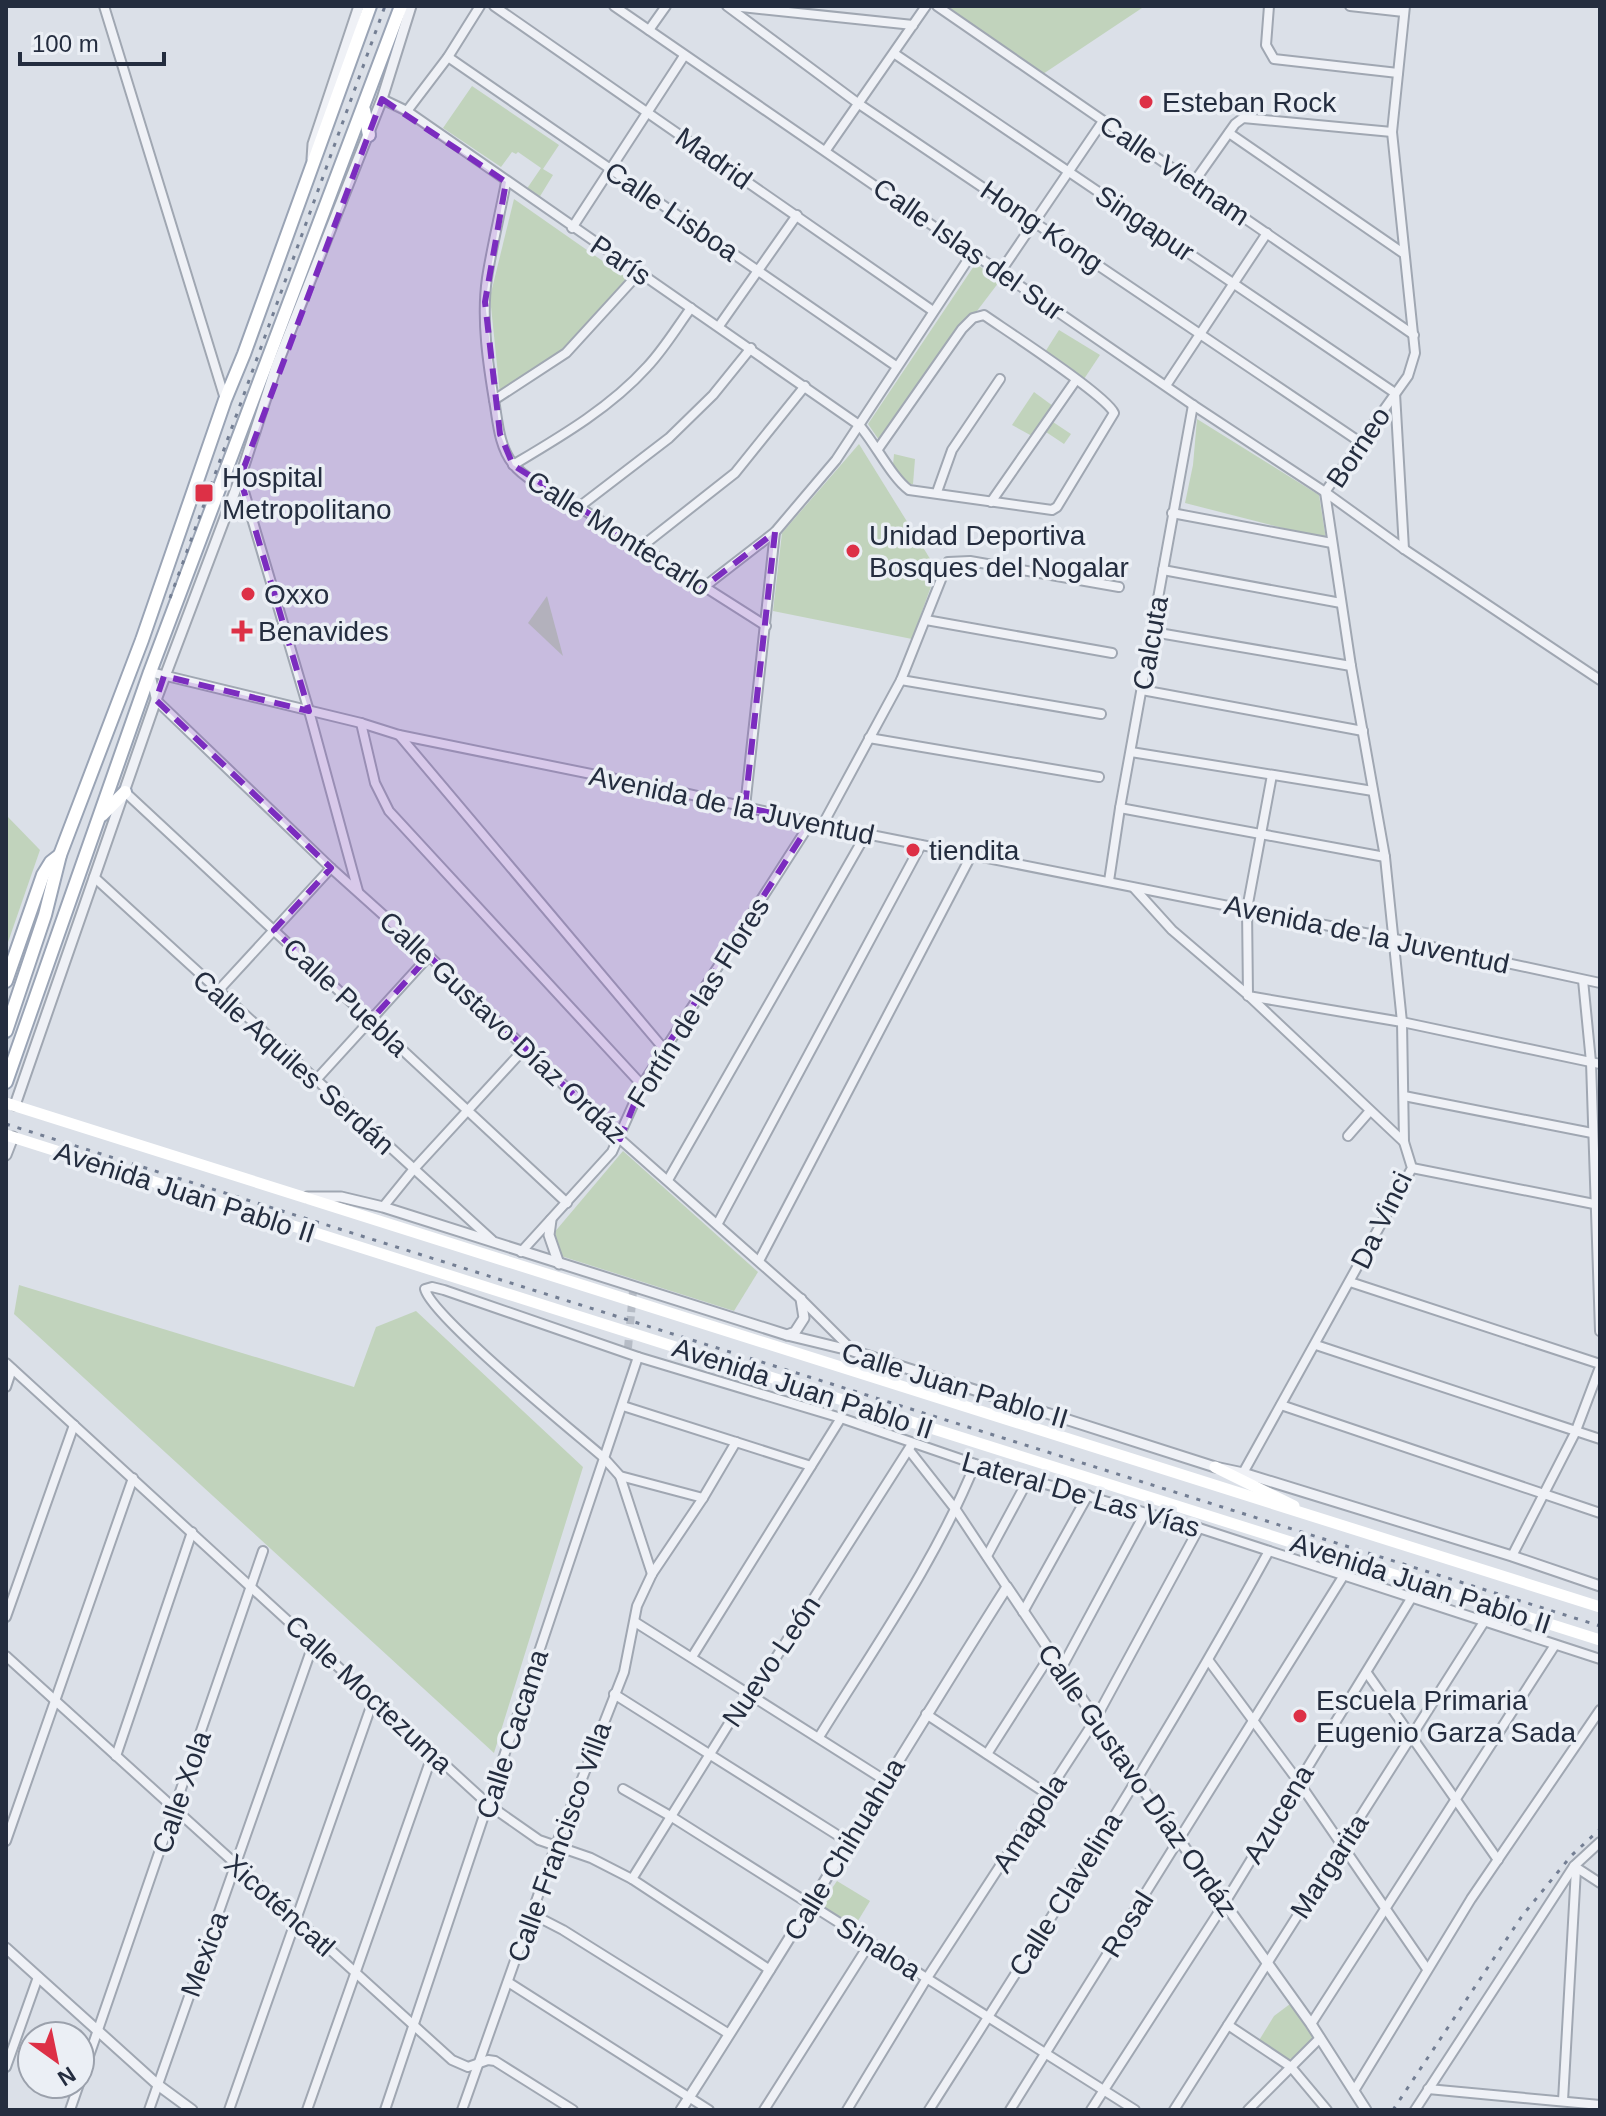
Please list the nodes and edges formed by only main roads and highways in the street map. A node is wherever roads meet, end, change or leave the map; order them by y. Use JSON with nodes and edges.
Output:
{"nodes":[{"id":1,"x":370,"y":6,"type":"edge"},
{"id":2,"x":401,"y":6,"type":"edge"},
{"id":3,"x":364,"y":109,"type":"junction"},
{"id":4,"x":369,"y":135,"type":"road end"},
{"id":5,"x":359,"y":158,"type":"road end"},
{"id":6,"x":343,"y":162,"type":"junction"},
{"id":7,"x":125,"y":792,"type":"road end"},
{"id":8,"x":100,"y":817,"type":"junction"},
{"id":9,"x":60,"y":855,"type":"junction"},
{"id":10,"x":6,"y":981,"type":"edge"},
{"id":11,"x":6,"y":1031,"type":"edge"},
{"id":12,"x":6,"y":1084,"type":"edge"},
{"id":13,"x":10,"y":1104,"type":"edge"},
{"id":14,"x":10,"y":1136,"type":"edge"},
{"id":15,"x":1215,"y":1467,"type":"road end"},
{"id":16,"x":1315,"y":1518,"type":"junction"},
{"id":17,"x":1600,"y":1604,"type":"edge"},
{"id":18,"x":1600,"y":1640,"type":"edge"}],
"edges":[{"from":1,"to":9,"type":"main road"},
{"from":2,"to":3,"type":"main road"},
{"from":3,"to":4,"type":"main road"},
{"from":3,"to":6,"type":"main road"},
{"from":5,"to":6,"type":"main road"},
{"from":6,"to":8,"type":"main road"},
{"from":7,"to":8,"type":"main road"},
{"from":8,"to":12,"type":"main road"},
{"from":9,"to":10,"type":"main road"},
{"from":9,"to":11,"type":"main road"},
{"from":13,"to":16,"type":"main road","name":"Avenida Juan Pablo II"},
{"from":14,"to":18,"type":"main road","name":"Avenida Juan Pablo II"},
{"from":15,"to":16,"type":"main road"},
{"from":16,"to":17,"type":"main road","name":"Avenida Juan Pablo II"}]}
